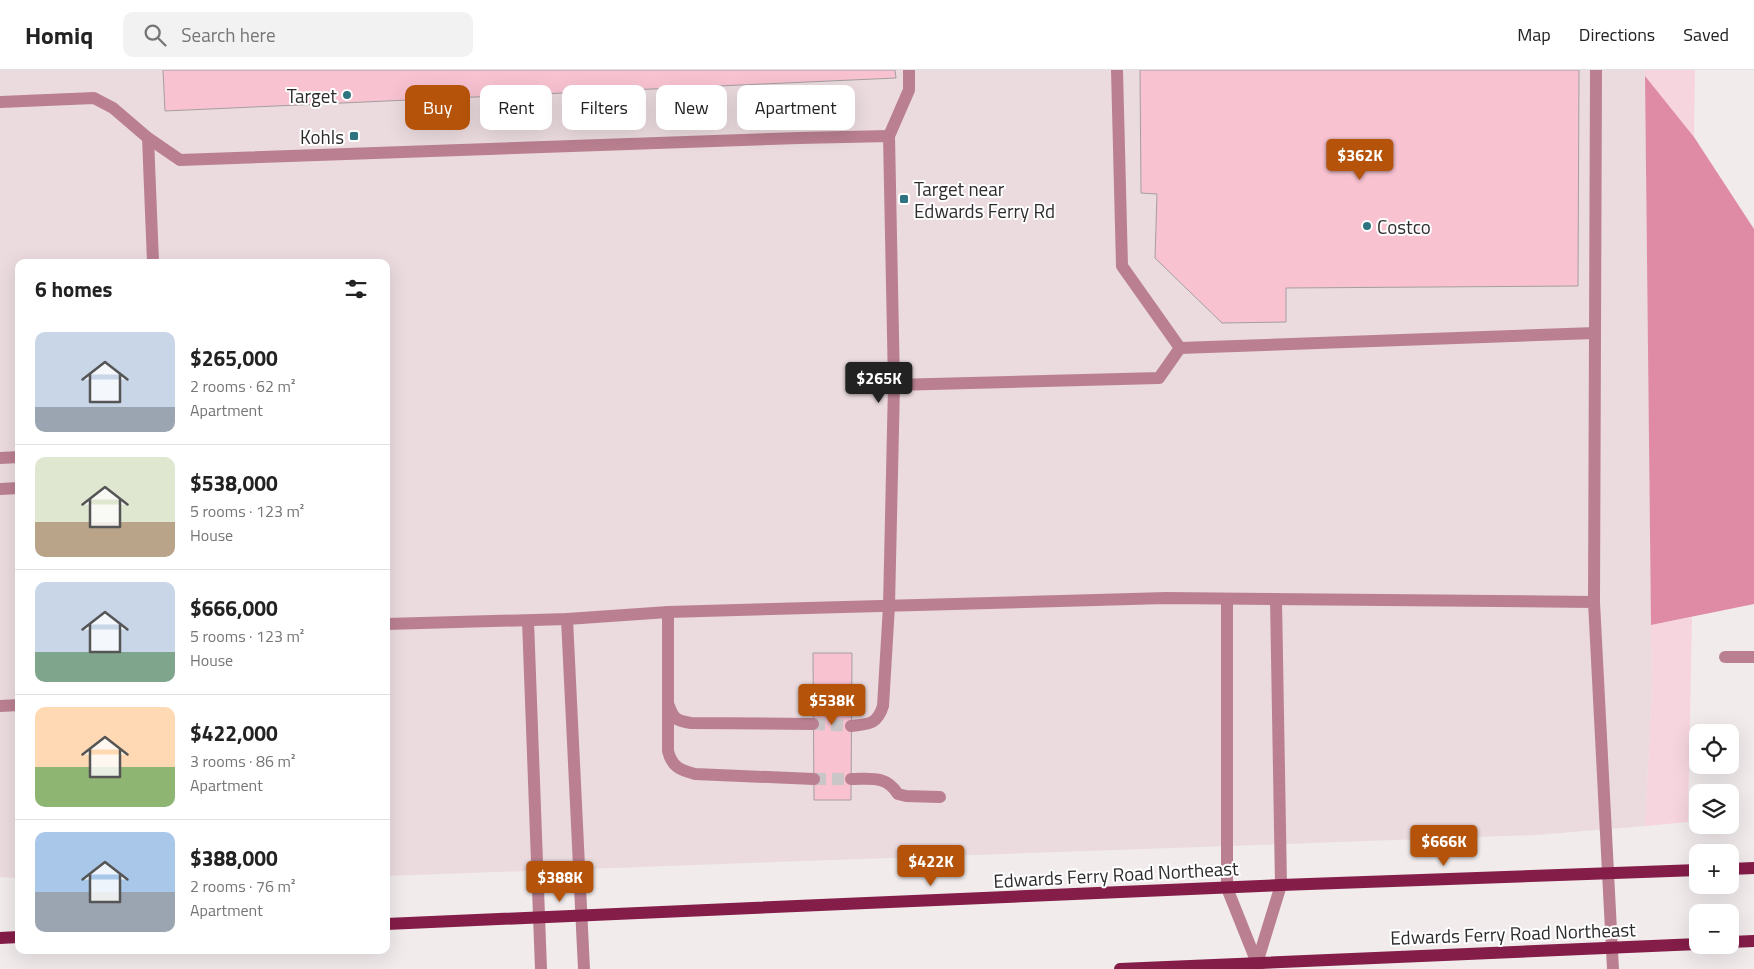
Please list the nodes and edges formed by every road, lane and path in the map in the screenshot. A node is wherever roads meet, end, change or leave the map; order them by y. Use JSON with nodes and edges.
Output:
{"nodes":[{"id":1,"x":909,"y":70,"type":"edge"},
{"id":2,"x":1117,"y":70,"type":"edge"},
{"id":3,"x":1596,"y":70,"type":"edge"},
{"id":4,"x":0,"y":102,"type":"edge"},
{"id":5,"x":889,"y":136,"type":"junction"},
{"id":6,"x":148,"y":138,"type":"junction"},
{"id":7,"x":153,"y":259,"type":"edge"},
{"id":8,"x":1595,"y":333,"type":"junction"},
{"id":9,"x":1180,"y":348,"type":"junction"},
{"id":10,"x":894,"y":385,"type":"junction"},
{"id":11,"x":15,"y":457,"type":"edge"},
{"id":12,"x":0,"y":458,"type":"edge"},
{"id":13,"x":15,"y":488,"type":"edge"},
{"id":14,"x":0,"y":489,"type":"edge"},
{"id":15,"x":1227,"y":599,"type":"junction"},
{"id":16,"x":1276,"y":599,"type":"junction"},
{"id":17,"x":1594,"y":602,"type":"junction"},
{"id":18,"x":889,"y":606,"type":"junction"},
{"id":19,"x":668,"y":612,"type":"junction"},
{"id":20,"x":567,"y":619,"type":"junction"},
{"id":21,"x":528,"y":621,"type":"junction"},
{"id":22,"x":390,"y":624,"type":"edge"},
{"id":23,"x":1725,"y":657,"type":"dead end"},
{"id":24,"x":1754,"y":657,"type":"edge"},
{"id":25,"x":15,"y":705,"type":"edge"},
{"id":26,"x":0,"y":706,"type":"edge"},
{"id":27,"x":669,"y":706,"type":"junction"},
{"id":28,"x":813,"y":724,"type":"tunnel mouth"},
{"id":29,"x":851,"y":726,"type":"tunnel mouth"},
{"id":30,"x":814,"y":779,"type":"tunnel mouth"},
{"id":31,"x":852,"y":779,"type":"tunnel mouth"},
{"id":32,"x":940,"y":797,"type":"dead end"},
{"id":33,"x":1754,"y":868,"type":"edge"},
{"id":34,"x":1739,"y":869,"type":"edge"},
{"id":35,"x":1689,"y":870,"type":"edge"},
{"id":36,"x":1608,"y":873,"type":"junction"},
{"id":37,"x":1282,"y":885,"type":"junction"},
{"id":38,"x":1227,"y":888,"type":"junction"},
{"id":39,"x":582,"y":916,"type":"junction"},
{"id":40,"x":540,"y":918,"type":"junction"},
{"id":41,"x":390,"y":924,"type":"edge"},
{"id":42,"x":15,"y":937,"type":"edge"},
{"id":43,"x":0,"y":938,"type":"edge"},
{"id":44,"x":1754,"y":941,"type":"edge"},
{"id":45,"x":1739,"y":942,"type":"edge"},
{"id":46,"x":1689,"y":944,"type":"edge"},
{"id":47,"x":1612,"y":948,"type":"junction"},
{"id":48,"x":1258,"y":966,"type":"edge"},
{"id":49,"x":541,"y":969,"type":"edge"},
{"id":50,"x":584,"y":969,"type":"edge"},
{"id":51,"x":1120,"y":969,"type":"edge"},
{"id":52,"x":1613,"y":969,"type":"edge"}],
"edges":[{"from":1,"to":5,"type":"street"},
{"from":2,"to":9,"type":"street"},
{"from":3,"to":8,"type":"street"},
{"from":4,"to":6,"type":"street"},
{"from":5,"to":6,"type":"street"},
{"from":5,"to":10,"type":"street"},
{"from":6,"to":7,"type":"street"},
{"from":8,"to":9,"type":"street"},
{"from":8,"to":17,"type":"street"},
{"from":9,"to":10,"type":"street"},
{"from":10,"to":18,"type":"street"},
{"from":11,"to":12,"type":"street"},
{"from":13,"to":14,"type":"street"},
{"from":15,"to":16,"type":"street"},
{"from":15,"to":18,"type":"street"},
{"from":15,"to":38,"type":"street"},
{"from":16,"to":17,"type":"street"},
{"from":16,"to":37,"type":"street"},
{"from":17,"to":36,"type":"street"},
{"from":18,"to":19,"type":"street"},
{"from":18,"to":29,"type":"street"},
{"from":19,"to":20,"type":"street"},
{"from":19,"to":27,"type":"street"},
{"from":20,"to":21,"type":"street"},
{"from":20,"to":39,"type":"street"},
{"from":21,"to":22,"type":"street"},
{"from":21,"to":40,"type":"street"},
{"from":23,"to":24,"type":"street"},
{"from":25,"to":26,"type":"street"},
{"from":27,"to":28,"type":"street"},
{"from":27,"to":30,"type":"street"},
{"from":31,"to":32,"type":"street"},
{"from":33,"to":34,"type":"main road"},
{"from":35,"to":36,"type":"main road","name":"Edwards Ferry Road Northeast"},
{"from":36,"to":37,"type":"main road","name":"Edwards Ferry Road Northeast"},
{"from":36,"to":47,"type":"street"},
{"from":37,"to":38,"type":"main road","name":"Edwards Ferry Road Northeast"},
{"from":37,"to":48,"type":"street"},
{"from":38,"to":39,"type":"main road","name":"Edwards Ferry Road Northeast"},
{"from":38,"to":48,"type":"street"},
{"from":39,"to":40,"type":"main road","name":"Edwards Ferry Road Northeast"},
{"from":39,"to":50,"type":"street"},
{"from":40,"to":41,"type":"main road","name":"Edwards Ferry Road Northeast"},
{"from":40,"to":49,"type":"street"},
{"from":42,"to":43,"type":"main road"},
{"from":44,"to":45,"type":"main road"},
{"from":46,"to":47,"type":"main road","name":"Edwards Ferry Road Northeast"},
{"from":47,"to":48,"type":"main road","name":"Edwards Ferry Road Northeast"},
{"from":47,"to":52,"type":"street"},
{"from":48,"to":51,"type":"main road","name":"Edwards Ferry Road Northeast"}]}
